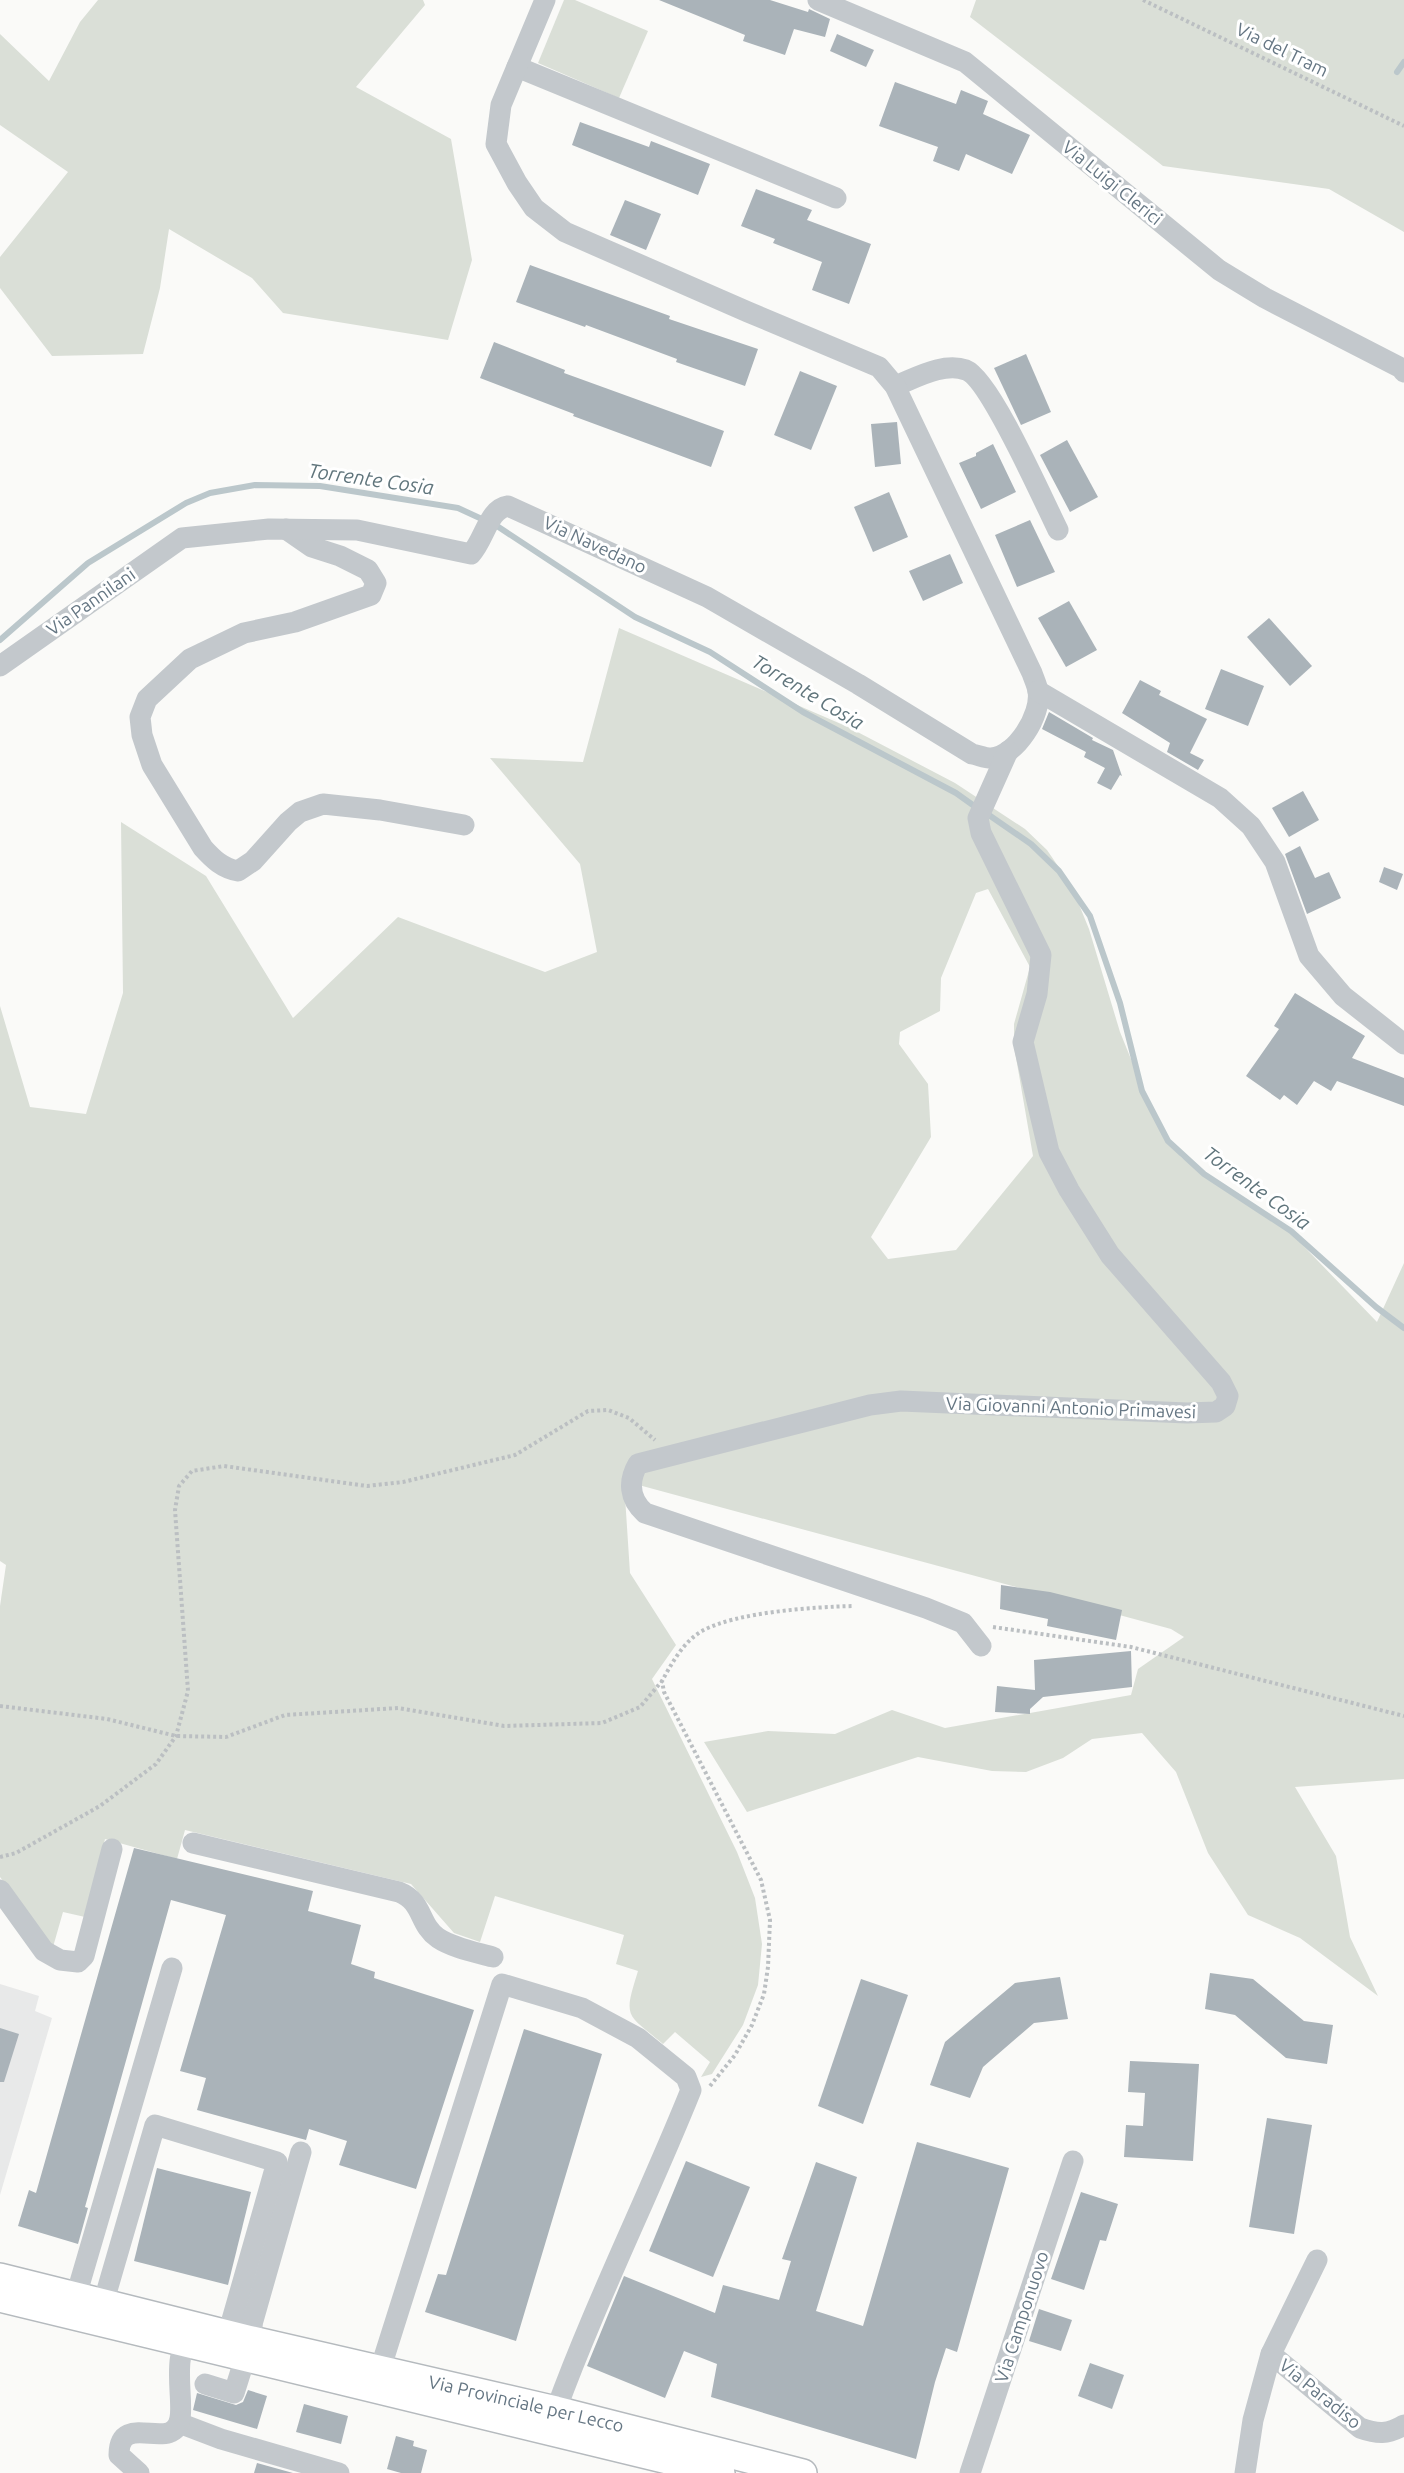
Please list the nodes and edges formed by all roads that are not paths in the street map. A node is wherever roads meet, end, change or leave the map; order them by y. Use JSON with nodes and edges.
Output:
{"nodes":[{"id":1,"x":545,"y":0,"type":"edge"},
{"id":2,"x":818,"y":0,"type":"edge"},
{"id":3,"x":517,"y":67,"type":"junction"},
{"id":4,"x":836,"y":198,"type":"dead end"},
{"id":5,"x":1404,"y":372,"type":"edge"},
{"id":6,"x":895,"y":386,"type":"junction"},
{"id":7,"x":286,"y":529,"type":"junction"},
{"id":8,"x":1058,"y":530,"type":"dead end"},
{"id":9,"x":182,"y":538,"type":"joint"},
{"id":10,"x":0,"y":666,"type":"edge"},
{"id":11,"x":1038,"y":691,"type":"junction"},
{"id":12,"x":1000,"y":755,"type":"junction"},
{"id":13,"x":464,"y":825,"type":"dead end"},
{"id":14,"x":1402,"y":1037,"type":"edge"},
{"id":15,"x":981,"y":1646,"type":"dead end"},
{"id":16,"x":193,"y":1843,"type":"dead end"},
{"id":17,"x":112,"y":1849,"type":"dead end"},
{"id":18,"x":0,"y":1890,"type":"edge"},
{"id":19,"x":493,"y":1957,"type":"dead end"},
{"id":20,"x":172,"y":1968,"type":"dead end"},
{"id":21,"x":301,"y":2152,"type":"dead end"},
{"id":22,"x":1073,"y":2161,"type":"dead end"},
{"id":23,"x":1317,"y":2260,"type":"dead end"},
{"id":24,"x":0,"y":2277,"type":"edge"},
{"id":25,"x":76,"y":2296,"type":"junction"},
{"id":26,"x":0,"y":2298,"type":"edge"},
{"id":27,"x":103,"y":2304,"type":"junction"},
{"id":28,"x":34,"y":2307,"type":"junction"},
{"id":29,"x":214,"y":2341,"type":"junction"},
{"id":30,"x":248,"y":2341,"type":"junction"},
{"id":31,"x":186,"y":2344,"type":"junction"},
{"id":32,"x":1271,"y":2354,"type":"junction"},
{"id":33,"x":380,"y":2370,"type":"junction"},
{"id":34,"x":335,"y":2380,"type":"junction"},
{"id":35,"x":205,"y":2384,"type":"dead end"},
{"id":36,"x":553,"y":2421,"type":"junction"},
{"id":37,"x":179,"y":2423,"type":"junction"},
{"id":38,"x":1404,"y":2425,"type":"edge"},
{"id":39,"x":603,"y":2433,"type":"junction"},
{"id":40,"x":139,"y":2473,"type":"edge"},
{"id":41,"x":339,"y":2473,"type":"edge"},
{"id":42,"x":721,"y":2473,"type":"edge"},
{"id":43,"x":803,"y":2473,"type":"edge"},
{"id":44,"x":970,"y":2473,"type":"edge"},
{"id":45,"x":1245,"y":2473,"type":"edge"}],
"edges":[{"from":1,"to":3,"type":"street"},
{"from":2,"to":5,"type":"street","name":"Via Luigi Clerici"},
{"from":3,"to":4,"type":"street"},
{"from":3,"to":6,"type":"street"},
{"from":6,"to":8,"type":"street"},
{"from":6,"to":11,"type":"street"},
{"from":7,"to":9,"type":"street","name":"Via Navedano"},
{"from":7,"to":12,"type":"street","name":"Via Navedano"},
{"from":7,"to":13,"type":"street"},
{"from":9,"to":10,"type":"street","name":"Via Pannilani"},
{"from":11,"to":12,"type":"street","name":"Via Giovanni Antonio Primavesi"},
{"from":11,"to":14,"type":"street"},
{"from":12,"to":15,"type":"street","name":"Via Giovanni Antonio Primavesi"},
{"from":16,"to":19,"type":"street"},
{"from":17,"to":18,"type":"street"},
{"from":20,"to":25,"type":"street"},
{"from":21,"to":30,"type":"street"},
{"from":22,"to":44,"type":"street","name":"Via Camponuovo"},
{"from":23,"to":32,"type":"street"},
{"from":24,"to":25,"type":"main road","name":"Via Provinciale per Lecco"},
{"from":25,"to":27,"type":"main road","name":"Via Provinciale per Lecco"},
{"from":25,"to":28,"type":"street","name":"Via Provinciale per Lecco"},
{"from":26,"to":28,"type":"main road","name":"Via Provinciale per Lecco"},
{"from":27,"to":29,"type":"main road","name":"Via Provinciale per Lecco"},
{"from":27,"to":30,"type":"street"},
{"from":28,"to":31,"type":"main road","name":"Via Provinciale per Lecco"},
{"from":29,"to":30,"type":"main road","name":"Via Provinciale per Lecco"},
{"from":29,"to":31,"type":"main road","name":"Via Provinciale per Lecco"},
{"from":30,"to":33,"type":"main road","name":"Via Provinciale per Lecco"},
{"from":30,"to":34,"type":"main road","name":"Via Provinciale per Lecco"},
{"from":30,"to":35,"type":"street"},
{"from":31,"to":37,"type":"street"},
{"from":32,"to":38,"type":"street","name":"Via Paradiso"},
{"from":32,"to":45,"type":"street"},
{"from":33,"to":34,"type":"street"},
{"from":33,"to":36,"type":"main road","name":"Via Provinciale per Lecco"},
{"from":33,"to":36,"type":"street"},
{"from":34,"to":36,"type":"main road","name":"Via Provinciale per Lecco"},
{"from":36,"to":39,"type":"main road","name":"Via Provinciale per Lecco"},
{"from":37,"to":40,"type":"street"},
{"from":37,"to":41,"type":"street"},
{"from":39,"to":42,"type":"main road","name":"Via Provinciale per Lecco"},
{"from":39,"to":43,"type":"main road","name":"Via Provinciale per Lecco"}]}
